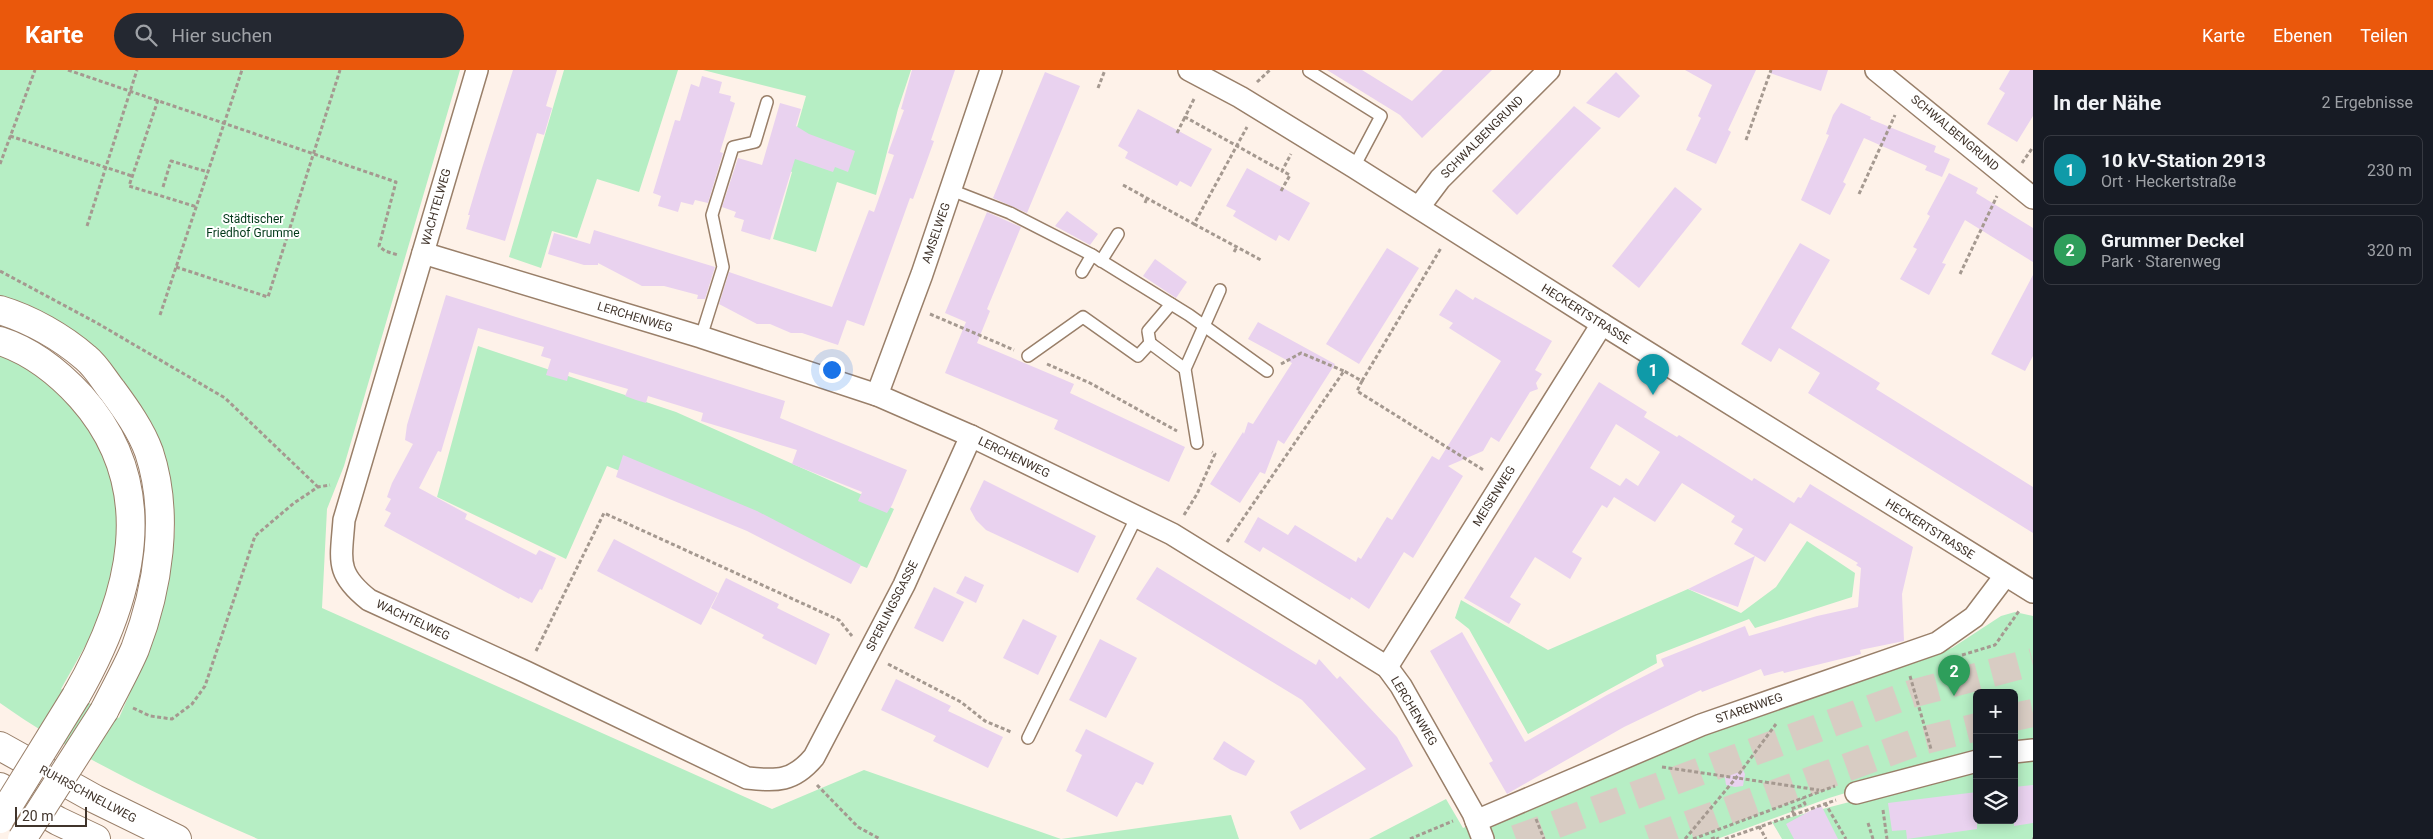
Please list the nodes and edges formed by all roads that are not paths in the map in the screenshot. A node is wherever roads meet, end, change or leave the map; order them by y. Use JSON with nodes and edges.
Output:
{"nodes":[{"id":1,"x":476,"y":70,"type":"edge"},
{"id":2,"x":991,"y":70,"type":"edge"},
{"id":3,"x":1549,"y":70,"type":"edge"},
{"id":4,"x":1876,"y":70,"type":"edge"},
{"id":5,"x":1309,"y":71,"type":"edge"},
{"id":6,"x":1197,"y":74,"type":"edge"},
{"id":7,"x":767,"y":102,"type":"dead end"},
{"id":8,"x":1354,"y":167,"type":"junction"},
{"id":9,"x":951,"y":190,"type":"junction"},
{"id":10,"x":2033,"y":198,"type":"edge"},
{"id":11,"x":1419,"y":207,"type":"junction"},
{"id":12,"x":1118,"y":234,"type":"dead end"},
{"id":13,"x":422,"y":257,"type":"junction"},
{"id":14,"x":1096,"y":258,"type":"junction"},
{"id":15,"x":1082,"y":272,"type":"dead end"},
{"id":16,"x":1220,"y":290,"type":"dead end"},
{"id":17,"x":1171,"y":304,"type":"junction"},
{"id":18,"x":0,"y":310,"type":"edge"},
{"id":19,"x":1602,"y":324,"type":"junction"},
{"id":20,"x":1203,"y":325,"type":"junction"},
{"id":21,"x":700,"y":337,"type":"junction"},
{"id":22,"x":0,"y":341,"type":"edge"},
{"id":23,"x":1150,"y":343,"type":"junction"},
{"id":24,"x":1028,"y":356,"type":"road end"},
{"id":25,"x":1185,"y":369,"type":"junction"},
{"id":26,"x":1266,"y":371,"type":"road end"},
{"id":27,"x":877,"y":395,"type":"junction"},
{"id":28,"x":971,"y":436,"type":"junction"},
{"id":29,"x":1197,"y":443,"type":"road end"},
{"id":30,"x":1138,"y":516,"type":"junction"},
{"id":31,"x":2005,"y":576,"type":"junction"},
{"id":32,"x":2033,"y":592,"type":"edge"},
{"id":33,"x":1387,"y":667,"type":"junction"},
{"id":34,"x":1028,"y":738,"type":"road end"},
{"id":35,"x":0,"y":746,"type":"edge"},
{"id":36,"x":2033,"y":750,"type":"edge"},
{"id":37,"x":2018,"y":752,"type":"edge"},
{"id":38,"x":1973,"y":762,"type":"edge"},
{"id":39,"x":803,"y":770,"type":"joint"},
{"id":40,"x":0,"y":787,"type":"edge"},
{"id":41,"x":1856,"y":793,"type":"road end"},
{"id":42,"x":0,"y":819,"type":"edge"},
{"id":43,"x":1477,"y":824,"type":"edge"},
{"id":44,"x":22,"y":839,"type":"edge"},
{"id":45,"x":96,"y":839,"type":"edge"},
{"id":46,"x":177,"y":839,"type":"edge"}],
"edges":[{"from":1,"to":13,"type":"street","name":"WACHTELWEG"},
{"from":2,"to":9,"type":"street","name":"AMSELWEG"},
{"from":3,"to":11,"type":"street","name":"SCHWALBENGRUND"},
{"from":4,"to":10,"type":"street","name":"SCHWALBENGRUND"},
{"from":5,"to":8,"type":"lane"},
{"from":6,"to":8,"type":"street","name":"HECKERTSTRASSE"},
{"from":7,"to":21,"type":"lane"},
{"from":8,"to":11,"type":"street","name":"HECKERTSTRASSE"},
{"from":9,"to":14,"type":"lane"},
{"from":9,"to":27,"type":"street","name":"AMSELWEG"},
{"from":11,"to":19,"type":"street","name":"HECKERTSTRASSE"},
{"from":12,"to":14,"type":"lane"},
{"from":13,"to":21,"type":"street","name":"LERCHENWEG"},
{"from":13,"to":39,"type":"street","name":"WACHTELWEG"},
{"from":14,"to":15,"type":"lane"},
{"from":14,"to":17,"type":"lane"},
{"from":16,"to":20,"type":"lane"},
{"from":17,"to":20,"type":"lane"},
{"from":17,"to":23,"type":"lane"},
{"from":18,"to":44,"type":"highway","bridge":true},
{"from":19,"to":31,"type":"street","name":"HECKERTSTRASSE"},
{"from":19,"to":33,"type":"street","name":"MEISENWEG"},
{"from":20,"to":25,"type":"lane"},
{"from":20,"to":26,"type":"lane"},
{"from":21,"to":27,"type":"street","name":"LERCHENWEG"},
{"from":22,"to":42,"type":"highway","bridge":true},
{"from":23,"to":24,"type":"lane"},
{"from":23,"to":25,"type":"lane"},
{"from":25,"to":29,"type":"lane"},
{"from":27,"to":28,"type":"street","name":"LERCHENWEG"},
{"from":28,"to":30,"type":"street","name":"LERCHENWEG"},
{"from":28,"to":39,"type":"street","name":"SPERLINGSGASSE"},
{"from":30,"to":33,"type":"street","name":"LERCHENWEG"},
{"from":30,"to":34,"type":"lane"},
{"from":31,"to":32,"type":"street","name":"HECKERTSTRASSE"},
{"from":31,"to":43,"type":"street","name":"STARENWEG"},
{"from":33,"to":43,"type":"street","name":"LERCHENWEG"},
{"from":35,"to":46,"type":"highway","name":"RUHRSCHNELLWEG"},
{"from":36,"to":37,"type":"street"},
{"from":38,"to":41,"type":"street"},
{"from":40,"to":45,"type":"highway"}]}
